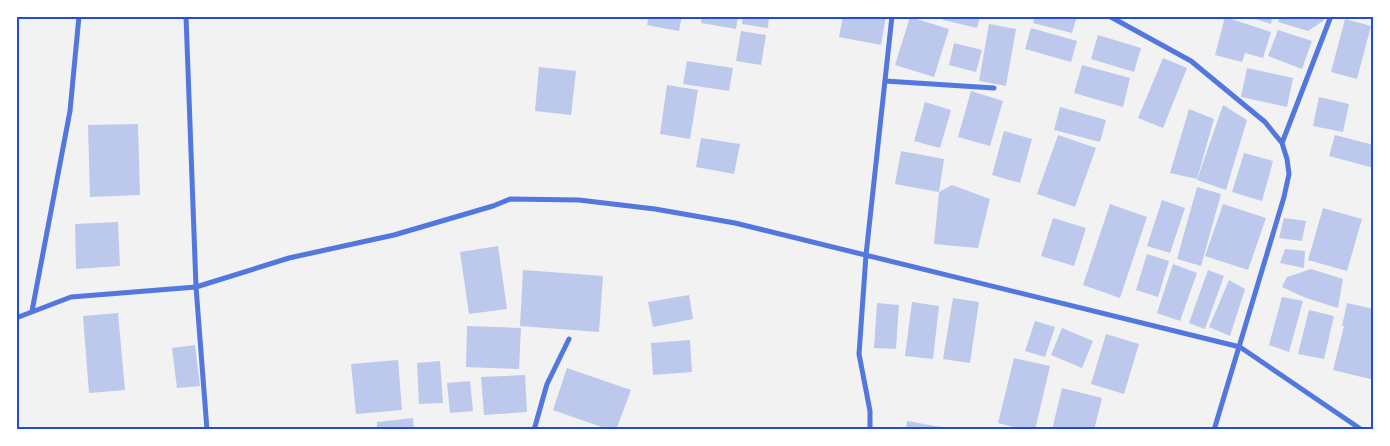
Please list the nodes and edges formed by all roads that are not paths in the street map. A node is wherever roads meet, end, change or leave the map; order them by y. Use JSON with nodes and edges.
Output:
{"nodes":[{"id":1,"x":79,"y":16,"type":"edge"},
{"id":2,"x":186,"y":16,"type":"edge"},
{"id":3,"x":892,"y":16,"type":"edge"},
{"id":4,"x":1108,"y":16,"type":"edge"},
{"id":5,"x":1331,"y":16,"type":"edge"},
{"id":6,"x":885,"y":81,"type":"junction"},
{"id":7,"x":994,"y":88,"type":"dead end"},
{"id":8,"x":1282,"y":143,"type":"junction"},
{"id":9,"x":866,"y":255,"type":"junction"},
{"id":10,"x":196,"y":287,"type":"junction"},
{"id":11,"x":32,"y":311,"type":"junction"},
{"id":12,"x":16,"y":318,"type":"edge"},
{"id":13,"x":569,"y":339,"type":"dead end"},
{"id":14,"x":1240,"y":347,"type":"junction"},
{"id":15,"x":207,"y":430,"type":"edge"},
{"id":16,"x":534,"y":430,"type":"edge"},
{"id":17,"x":870,"y":430,"type":"edge"},
{"id":18,"x":1214,"y":430,"type":"edge"},
{"id":19,"x":1362,"y":430,"type":"edge"}],
"edges":[{"from":1,"to":11,"type":"street"},
{"from":2,"to":10,"type":"street"},
{"from":3,"to":6,"type":"street"},
{"from":4,"to":8,"type":"street"},
{"from":5,"to":8,"type":"street"},
{"from":6,"to":7,"type":"street"},
{"from":6,"to":9,"type":"street"},
{"from":8,"to":14,"type":"street"},
{"from":9,"to":10,"type":"street"},
{"from":9,"to":14,"type":"street"},
{"from":9,"to":17,"type":"street"},
{"from":10,"to":11,"type":"street"},
{"from":10,"to":15,"type":"street"},
{"from":11,"to":12,"type":"street"},
{"from":13,"to":16,"type":"street"},
{"from":14,"to":18,"type":"street"},
{"from":14,"to":19,"type":"street"}]}
